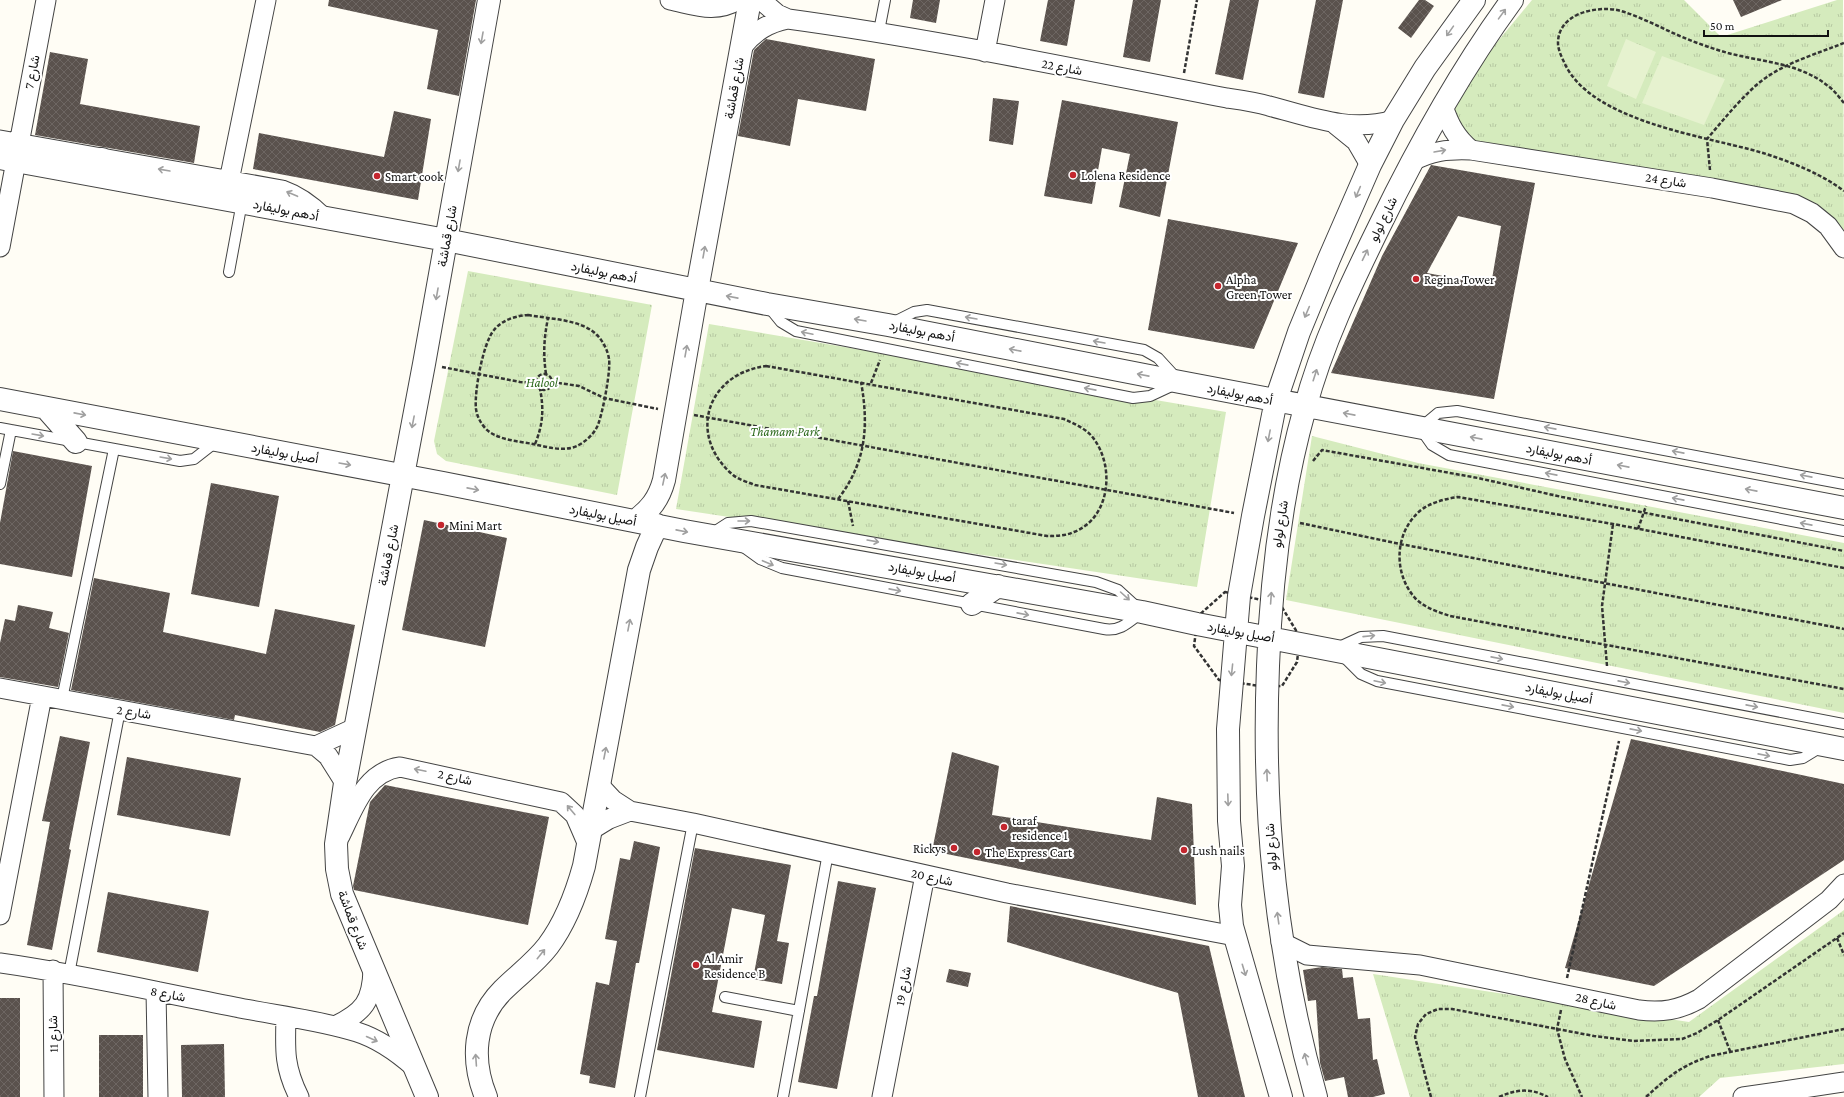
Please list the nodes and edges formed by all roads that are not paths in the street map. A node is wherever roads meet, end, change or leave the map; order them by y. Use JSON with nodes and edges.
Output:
{"nodes":[{"id":1,"x":46,"y":0,"type":"edge"},
{"id":2,"x":266,"y":0,"type":"edge"},
{"id":3,"x":489,"y":0,"type":"edge"},
{"id":4,"x":670,"y":0,"type":"edge"},
{"id":5,"x":738,"y":0,"type":"edge"},
{"id":6,"x":750,"y":0,"type":"edge"},
{"id":7,"x":761,"y":0,"type":"edge"},
{"id":8,"x":885,"y":0,"type":"edge"},
{"id":9,"x":995,"y":0,"type":"edge"},
{"id":10,"x":1474,"y":0,"type":"edge"},
{"id":11,"x":1512,"y":0,"type":"edge"},
{"id":12,"x":788,"y":19,"type":"junction"},
{"id":13,"x":879,"y":31,"type":"junction"},
{"id":14,"x":742,"y":47,"type":"junction"},
{"id":15,"x":985,"y":52,"type":"junction"},
{"id":16,"x":1443,"y":106,"type":"junction"},
{"id":17,"x":1393,"y":120,"type":"junction"},
{"id":18,"x":1335,"y":124,"type":"junction"},
{"id":19,"x":0,"y":140,"type":"edge"},
{"id":20,"x":1471,"y":150,"type":"junction"},
{"id":21,"x":11,"y":155,"type":"edge"},
{"id":22,"x":102,"y":159,"type":"junction"},
{"id":23,"x":1411,"y":162,"type":"junction"},
{"id":24,"x":1370,"y":165,"type":"junction"},
{"id":25,"x":126,"y":181,"type":"junction"},
{"id":26,"x":228,"y":181,"type":"junction"},
{"id":27,"x":242,"y":202,"type":"junction"},
{"id":28,"x":323,"y":217,"type":"junction"},
{"id":29,"x":446,"y":240,"type":"junction"},
{"id":30,"x":0,"y":246,"type":"edge"},
{"id":31,"x":1844,"y":248,"type":"edge"},
{"id":32,"x":230,"y":272,"type":"dead end"},
{"id":33,"x":697,"y":290,"type":"junction"},
{"id":34,"x":767,"y":304,"type":"junction"},
{"id":35,"x":1180,"y":382,"type":"junction"},
{"id":36,"x":0,"y":399,"type":"edge"},
{"id":37,"x":1276,"y":400,"type":"junction"},
{"id":38,"x":1305,"y":406,"type":"junction"},
{"id":39,"x":46,"y":408,"type":"junction"},
{"id":40,"x":0,"y":428,"type":"edge"},
{"id":41,"x":1420,"y":428,"type":"junction"},
{"id":42,"x":11,"y":430,"type":"junction"},
{"id":43,"x":217,"y":441,"type":"junction"},
{"id":44,"x":76,"y":442,"type":"junction"},
{"id":45,"x":114,"y":449,"type":"junction"},
{"id":46,"x":403,"y":475,"type":"junction"},
{"id":47,"x":0,"y":484,"type":"edge"},
{"id":48,"x":1844,"y":484,"type":"edge"},
{"id":49,"x":1844,"y":508,"type":"edge"},
{"id":50,"x":635,"y":521,"type":"junction"},
{"id":51,"x":657,"y":525,"type":"junction"},
{"id":52,"x":1844,"y":531,"type":"edge"},
{"id":53,"x":710,"y":535,"type":"junction"},
{"id":54,"x":737,"y":540,"type":"junction"},
{"id":55,"x":998,"y":586,"type":"junction"},
{"id":56,"x":972,"y":604,"type":"junction"},
{"id":57,"x":1142,"y":612,"type":"junction"},
{"id":58,"x":1237,"y":631,"type":"junction"},
{"id":59,"x":1269,"y":637,"type":"junction"},
{"id":60,"x":1336,"y":651,"type":"junction"},
{"id":61,"x":0,"y":688,"type":"edge"},
{"id":62,"x":42,"y":696,"type":"junction"},
{"id":63,"x":62,"y":699,"type":"junction"},
{"id":64,"x":120,"y":710,"type":"junction"},
{"id":65,"x":1844,"y":724,"type":"edge"},
{"id":66,"x":355,"y":728,"type":"junction"},
{"id":67,"x":316,"y":746,"type":"junction"},
{"id":68,"x":1835,"y":746,"type":"edge"},
{"id":69,"x":345,"y":783,"type":"junction"},
{"id":70,"x":599,"y":785,"type":"junction"},
{"id":71,"x":630,"y":811,"type":"junction"},
{"id":72,"x":693,"y":823,"type":"junction"},
{"id":73,"x":589,"y":837,"type":"junction"},
{"id":74,"x":336,"y":844,"type":"junction"},
{"id":75,"x":828,"y":853,"type":"junction"},
{"id":76,"x":924,"y":875,"type":"junction"},
{"id":77,"x":1844,"y":884,"type":"edge"},
{"id":78,"x":0,"y":915,"type":"edge"},
{"id":79,"x":1235,"y":936,"type":"junction"},
{"id":80,"x":1282,"y":942,"type":"junction"},
{"id":81,"x":1307,"y":955,"type":"junction"},
{"id":82,"x":0,"y":963,"type":"edge"},
{"id":83,"x":373,"y":970,"type":"junction"},
{"id":84,"x":61,"y":972,"type":"junction"},
{"id":85,"x":1288,"y":979,"type":"junction"},
{"id":86,"x":156,"y":991,"type":"junction"},
{"id":87,"x":725,"y":997,"type":"dead end"},
{"id":88,"x":799,"y":1011,"type":"junction"},
{"id":89,"x":286,"y":1018,"type":"junction"},
{"id":90,"x":336,"y":1026,"type":"junction"},
{"id":91,"x":414,"y":1067,"type":"junction"},
{"id":92,"x":1844,"y":1082,"type":"edge"},
{"id":93,"x":54,"y":1097,"type":"edge"},
{"id":94,"x":158,"y":1097,"type":"edge"},
{"id":95,"x":299,"y":1097,"type":"edge"},
{"id":96,"x":427,"y":1097,"type":"edge"},
{"id":97,"x":486,"y":1097,"type":"edge"},
{"id":98,"x":640,"y":1097,"type":"edge"},
{"id":99,"x":783,"y":1097,"type":"edge"},
{"id":100,"x":882,"y":1097,"type":"edge"},
{"id":101,"x":1281,"y":1097,"type":"edge"},
{"id":102,"x":1316,"y":1097,"type":"edge"},
{"id":103,"x":1743,"y":1097,"type":"edge"}],
"edges":[{"from":1,"to":21,"type":"street","name":"شارع 7"},
{"from":2,"to":26,"type":"street"},
{"from":3,"to":29,"type":"street","name":"شارع قماشة","one_way":true},
{"from":4,"to":5,"type":"street"},
{"from":6,"to":14,"type":"street","name":"شارع قماشة"},
{"from":7,"to":12,"type":"street","name":"شارع 22"},
{"from":8,"to":13,"type":"lane"},
{"from":9,"to":15,"type":"street"},
{"from":10,"to":17,"type":"street","name":"شارع لولو","one_way":true},
{"from":16,"to":11,"type":"street","name":"شارع لولو","one_way":true},
{"from":12,"to":13,"type":"street","name":"شارع 22"},
{"from":12,"to":14,"type":"street","name":"شارع 22"},
{"from":13,"to":15,"type":"street","name":"شارع 22"},
{"from":33,"to":14,"type":"street","name":"شارع قماشة","one_way":true},
{"from":15,"to":18,"type":"street","name":"شارع 22"},
{"from":16,"to":20,"type":"street"},
{"from":16,"to":23,"type":"street","name":"شارع لولو"},
{"from":17,"to":18,"type":"street","name":"شارع 22"},
{"from":17,"to":24,"type":"street","name":"شارع لولو"},
{"from":18,"to":24,"type":"street","name":"شارع 22"},
{"from":19,"to":21,"type":"street"},
{"from":23,"to":20,"type":"street","name":"شارع 24","one_way":true},
{"from":20,"to":31,"type":"street","name":"شارع 24"},
{"from":21,"to":22,"type":"street"},
{"from":21,"to":25,"type":"street","name":"أدهم بوليفارد"},
{"from":21,"to":30,"type":"street","name":"شارع 7"},
{"from":22,"to":25,"type":"street"},
{"from":26,"to":22,"type":"street","one_way":true},
{"from":38,"to":23,"type":"street","name":"شارع لولو","one_way":true},
{"from":24,"to":37,"type":"street","name":"شارع لولو","one_way":true},
{"from":25,"to":27,"type":"street","name":"أدهم بوليفارد"},
{"from":28,"to":26,"type":"street","one_way":true},
{"from":27,"to":28,"type":"street","name":"أدهم بوليفارد"},
{"from":27,"to":32,"type":"lane"},
{"from":28,"to":29,"type":"street","name":"أدهم بوليفارد"},
{"from":29,"to":33,"type":"street","name":"أدهم بوليفارد"},
{"from":29,"to":46,"type":"street","name":"شارع قماشة","one_way":true},
{"from":34,"to":33,"type":"street","name":"أدهم بوليفارد","one_way":true},
{"from":50,"to":33,"type":"street","name":"شارع قماشة","one_way":true},
{"from":35,"to":34,"type":"street","name":"أدهم بوليفارد","one_way":true},
{"from":35,"to":34,"type":"lane","one_way":true},
{"from":35,"to":37,"type":"street","name":"أدهم بوليفارد"},
{"from":36,"to":39,"type":"street","name":"أصيل بوليفارد"},
{"from":37,"to":38,"type":"street","name":"أدهم بوليفارد"},
{"from":37,"to":58,"type":"street","name":"شارع لولو","one_way":true},
{"from":41,"to":38,"type":"street","name":"أدهم بوليفارد","one_way":true},
{"from":59,"to":38,"type":"street","name":"شارع لولو","one_way":true},
{"from":39,"to":43,"type":"street","name":"أصيل بوليفارد","one_way":true},
{"from":39,"to":44,"type":"street"},
{"from":40,"to":42,"type":"lane"},
{"from":48,"to":41,"type":"lane","one_way":true},
{"from":49,"to":41,"type":"street","name":"أدهم بوليفارد","one_way":true},
{"from":52,"to":41,"type":"lane","one_way":true},
{"from":42,"to":44,"type":"lane","one_way":true},
{"from":42,"to":47,"type":"lane"},
{"from":45,"to":43,"type":"lane","one_way":true},
{"from":43,"to":46,"type":"street","name":"أصيل بوليفارد","one_way":true},
{"from":44,"to":45,"type":"lane"},
{"from":45,"to":63,"type":"lane"},
{"from":46,"to":50,"type":"street","name":"أصيل بوليفارد","one_way":true},
{"from":46,"to":66,"type":"street","name":"شارع قماشة"},
{"from":50,"to":51,"type":"street","name":"أصيل بوليفارد"},
{"from":51,"to":53,"type":"street","name":"أصيل بوليفارد","one_way":true},
{"from":70,"to":51,"type":"street","one_way":true},
{"from":53,"to":54,"type":"street","name":"أصيل بوليفارد"},
{"from":53,"to":57,"type":"lane","one_way":true},
{"from":54,"to":55,"type":"street","name":"أصيل بوليفارد"},
{"from":54,"to":56,"type":"lane","one_way":true},
{"from":55,"to":56,"type":"street"},
{"from":55,"to":57,"type":"street","name":"أصيل بوليفارد"},
{"from":56,"to":57,"type":"lane","one_way":true},
{"from":57,"to":58,"type":"street","name":"أصيل بوليفارد"},
{"from":58,"to":59,"type":"street","name":"أصيل بوليفارد"},
{"from":58,"to":79,"type":"street","name":"شارع لولو","one_way":true},
{"from":59,"to":60,"type":"street","name":"أصيل بوليفارد"},
{"from":80,"to":59,"type":"street","name":"شارع لولو","one_way":true},
{"from":60,"to":65,"type":"lane","one_way":true},
{"from":60,"to":68,"type":"street","name":"أصيل بوليفارد"},
{"from":60,"to":68,"type":"lane","one_way":true},
{"from":61,"to":62,"type":"street","name":"شارع 2"},
{"from":62,"to":63,"type":"street","name":"شارع 2"},
{"from":62,"to":78,"type":"street"},
{"from":63,"to":64,"type":"street","name":"شارع 2"},
{"from":64,"to":67,"type":"street","name":"شارع 2"},
{"from":64,"to":84,"type":"lane"},
{"from":66,"to":67,"type":"street"},
{"from":66,"to":69,"type":"street","name":"شارع قماشة"},
{"from":67,"to":69,"type":"street"},
{"from":69,"to":74,"type":"street","name":"شارع قماشة"},
{"from":70,"to":71,"type":"street","name":"شارع 20"},
{"from":70,"to":73,"type":"street"},
{"from":71,"to":72,"type":"street","name":"شارع 20"},
{"from":71,"to":73,"type":"street"},
{"from":72,"to":75,"type":"street","name":"شارع 20"},
{"from":72,"to":98,"type":"lane"},
{"from":73,"to":74,"type":"street","name":"شارع 2","one_way":true},
{"from":97,"to":73,"type":"street","one_way":true},
{"from":74,"to":83,"type":"street","name":"شارع قماشة"},
{"from":75,"to":76,"type":"street","name":"شارع 20"},
{"from":75,"to":88,"type":"lane"},
{"from":76,"to":79,"type":"street","name":"شارع 20"},
{"from":76,"to":100,"type":"street","name":"شارع 19"},
{"from":77,"to":81,"type":"street","name":"شارع 28"},
{"from":79,"to":101,"type":"street","name":"شارع لولو","one_way":true},
{"from":80,"to":81,"type":"street","name":"شارع 28"},
{"from":80,"to":85,"type":"street","name":"شارع لولو"},
{"from":81,"to":85,"type":"street"},
{"from":82,"to":84,"type":"street","name":"شارع 8"},
{"from":83,"to":90,"type":"street"},
{"from":83,"to":91,"type":"street","name":"شارع قماشة"},
{"from":84,"to":86,"type":"street","name":"شارع 8"},
{"from":84,"to":93,"type":"street","name":"شارع 11"},
{"from":102,"to":85,"type":"street","name":"شارع لولو","one_way":true},
{"from":86,"to":89,"type":"street","name":"شارع 8"},
{"from":86,"to":94,"type":"street"},
{"from":87,"to":88,"type":"lane"},
{"from":88,"to":99,"type":"lane"},
{"from":89,"to":90,"type":"street","name":"شارع 8"},
{"from":89,"to":95,"type":"street"},
{"from":90,"to":91,"type":"street","name":"شارع 8","one_way":true},
{"from":91,"to":96,"type":"street","name":"شارع قماشة"},
{"from":92,"to":103,"type":"street"}]}
